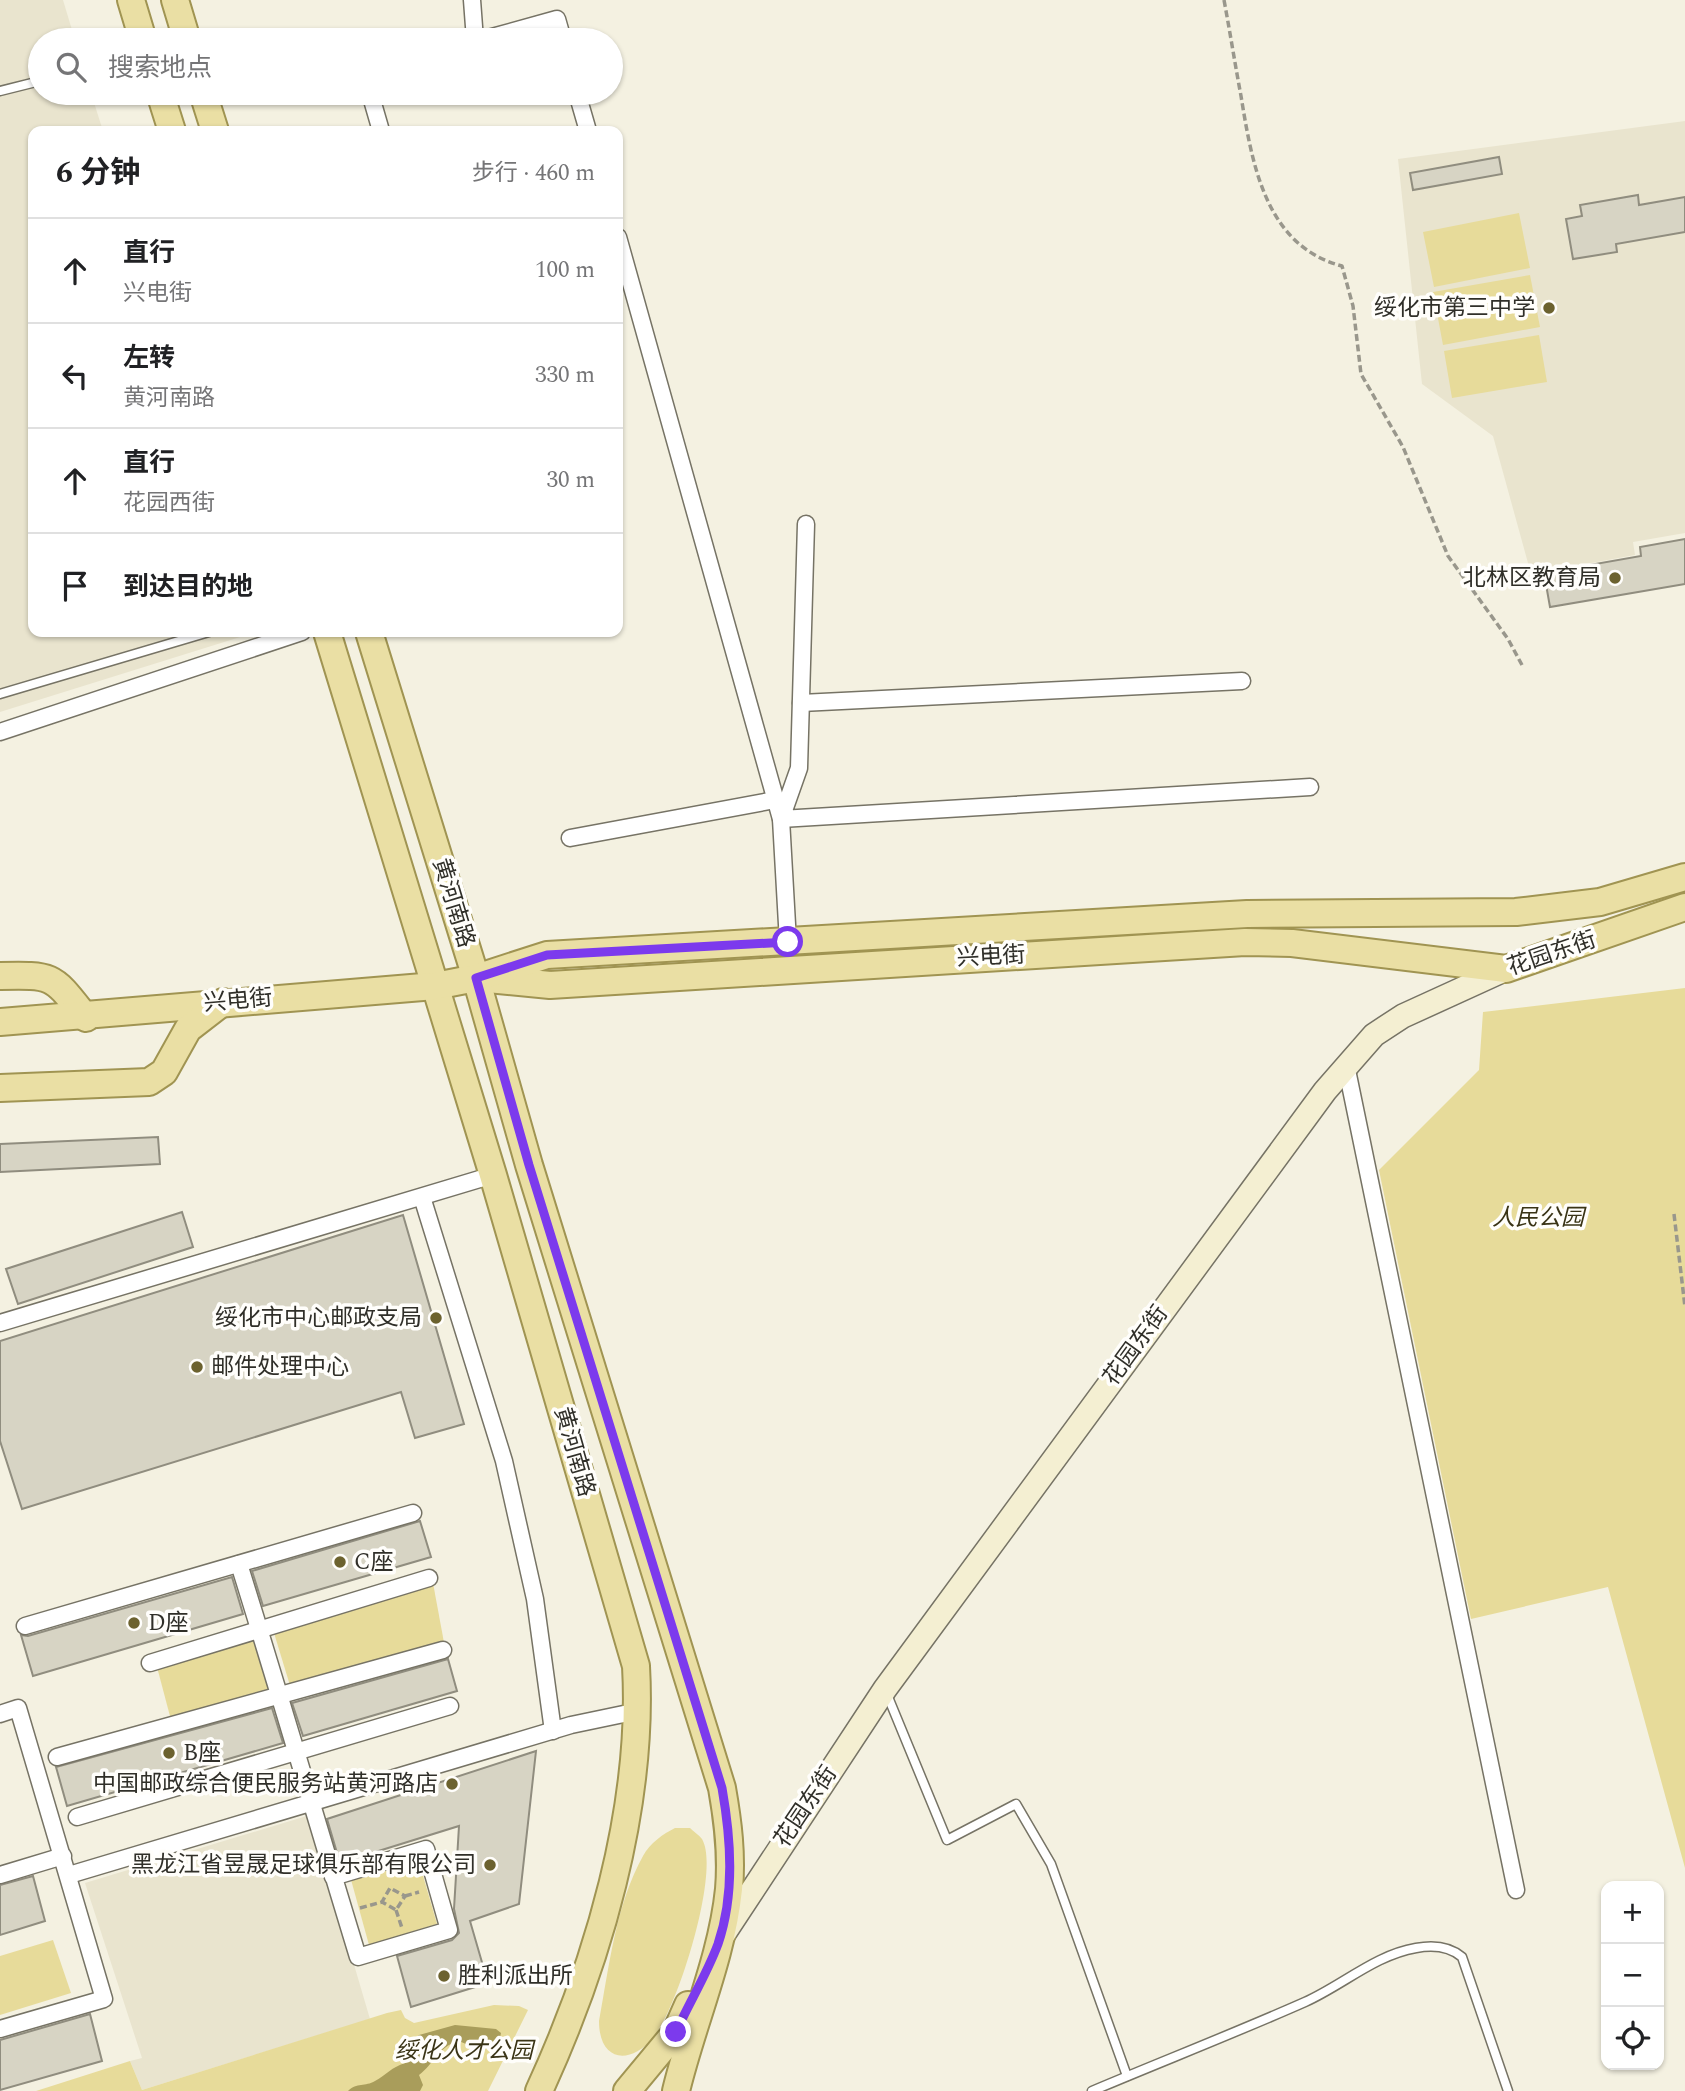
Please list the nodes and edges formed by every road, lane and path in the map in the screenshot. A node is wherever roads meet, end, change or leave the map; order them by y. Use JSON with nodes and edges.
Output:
{"nodes":[{"id":1,"x":131,"y":0,"type":"edge"},
{"id":2,"x":175,"y":0,"type":"edge"},
{"id":3,"x":188,"y":0,"type":"edge"},
{"id":4,"x":472,"y":0,"type":"edge"},
{"id":5,"x":1224,"y":0,"type":"edge"},
{"id":6,"x":140,"y":28,"type":"edge"},
{"id":7,"x":184,"y":28,"type":"edge"},
{"id":8,"x":188,"y":28,"type":"edge"},
{"id":9,"x":474,"y":28,"type":"edge"},
{"id":10,"x":524,"y":28,"type":"edge"},
{"id":11,"x":560,"y":28,"type":"edge"},
{"id":12,"x":28,"y":84,"type":"edge"},
{"id":13,"x":0,"y":91,"type":"edge"},
{"id":14,"x":164,"y":105,"type":"edge"},
{"id":15,"x":207,"y":105,"type":"edge"},
{"id":16,"x":373,"y":105,"type":"edge"},
{"id":17,"x":580,"y":105,"type":"edge"},
{"id":18,"x":170,"y":126,"type":"edge"},
{"id":19,"x":213,"y":126,"type":"edge"},
{"id":20,"x":380,"y":126,"type":"edge"},
{"id":21,"x":587,"y":126,"type":"edge"},
{"id":22,"x":623,"y":255,"type":"edge"},
{"id":23,"x":806,"y":524,"type":"dead end"},
{"id":24,"x":192,"y":637,"type":"edge"},
{"id":25,"x":287,"y":637,"type":"edge"},
{"id":26,"x":329,"y":637,"type":"edge"},
{"id":27,"x":371,"y":637,"type":"edge"},
{"id":28,"x":1522,"y":665,"type":"dead end"},
{"id":29,"x":1242,"y":681,"type":"dead end"},
{"id":30,"x":0,"y":694,"type":"edge"},
{"id":31,"x":801,"y":703,"type":"junction"},
{"id":32,"x":0,"y":732,"type":"edge"},
{"id":33,"x":1310,"y":787,"type":"dead end"},
{"id":34,"x":775,"y":800,"type":"junction"},
{"id":35,"x":781,"y":819,"type":"junction"},
{"id":36,"x":570,"y":838,"type":"dead end"},
{"id":37,"x":1685,"y":877,"type":"edge"},
{"id":38,"x":1685,"y":907,"type":"edge"},
{"id":39,"x":1414,"y":914,"type":"joint"},
{"id":40,"x":788,"y":942,"type":"junction"},
{"id":41,"x":790,"y":968,"type":"junction"},
{"id":42,"x":1506,"y":969,"type":"junction"},
{"id":43,"x":0,"y":976,"type":"edge"},
{"id":44,"x":476,"y":978,"type":"junction"},
{"id":45,"x":435,"y":986,"type":"junction"},
{"id":46,"x":223,"y":1002,"type":"junction"},
{"id":47,"x":86,"y":1018,"type":"junction"},
{"id":48,"x":0,"y":1022,"type":"edge"},
{"id":49,"x":1346,"y":1065,"type":"junction"},
{"id":50,"x":0,"y":1088,"type":"edge"},
{"id":51,"x":529,"y":1165,"type":"junction"},
{"id":52,"x":493,"y":1175,"type":"junction"},
{"id":53,"x":422,"y":1196,"type":"junction"},
{"id":54,"x":1674,"y":1214,"type":"dead end"},
{"id":55,"x":1685,"y":1307,"type":"edge"},
{"id":56,"x":0,"y":1323,"type":"edge"},
{"id":57,"x":413,"y":1513,"type":"dead end"},
{"id":58,"x":239,"y":1564,"type":"junction"},
{"id":59,"x":429,"y":1578,"type":"dead end"},
{"id":60,"x":26,"y":1626,"type":"dead end"},
{"id":61,"x":260,"y":1630,"type":"junction"},
{"id":62,"x":443,"y":1650,"type":"dead end"},
{"id":63,"x":150,"y":1663,"type":"dead end"},
{"id":64,"x":885,"y":1689,"type":"junction"},
{"id":65,"x":280,"y":1695,"type":"junction"},
{"id":66,"x":450,"y":1706,"type":"dead end"},
{"id":67,"x":638,"y":1711,"type":"junction"},
{"id":68,"x":0,"y":1714,"type":"edge"},
{"id":69,"x":553,"y":1731,"type":"junction"},
{"id":70,"x":297,"y":1752,"type":"junction"},
{"id":71,"x":57,"y":1756,"type":"dead end"},
{"id":72,"x":312,"y":1804,"type":"junction"},
{"id":73,"x":77,"y":1817,"type":"dead end"},
{"id":74,"x":63,"y":1856,"type":"junction"},
{"id":75,"x":0,"y":1875,"type":"edge"},
{"id":76,"x":69,"y":1875,"type":"junction"},
{"id":77,"x":333,"y":1877,"type":"junction"},
{"id":78,"x":1517,"y":1891,"type":"dead end"},
{"id":79,"x":382,"y":1902,"type":"junction"},
{"id":80,"x":344,"y":1912,"type":"junction"},
{"id":81,"x":718,"y":1943,"type":"junction"},
{"id":82,"x":0,"y":2029,"type":"edge"},
{"id":83,"x":1127,"y":2076,"type":"junction"},
{"id":84,"x":539,"y":2091,"type":"edge"},
{"id":85,"x":627,"y":2091,"type":"edge"},
{"id":86,"x":676,"y":2091,"type":"edge"},
{"id":87,"x":1092,"y":2091,"type":"edge"},
{"id":88,"x":1508,"y":2091,"type":"edge"}],
"edges":[{"from":1,"to":6,"type":"main road"},
{"from":2,"to":7,"type":"main road"},
{"from":3,"to":8,"type":"main road"},
{"from":4,"to":9,"type":"street"},
{"from":5,"to":28,"type":"path"},
{"from":10,"to":11,"type":"street"},
{"from":12,"to":13,"type":"lane"},
{"from":14,"to":18,"type":"main road"},
{"from":15,"to":19,"type":"main road"},
{"from":16,"to":20,"type":"street"},
{"from":17,"to":21,"type":"street"},
{"from":22,"to":34,"type":"street"},
{"from":23,"to":31,"type":"street"},
{"from":24,"to":30,"type":"lane"},
{"from":25,"to":32,"type":"street"},
{"from":26,"to":45,"type":"main road","name":"黄河南路"},
{"from":27,"to":44,"type":"main road","name":"黄河南路"},
{"from":29,"to":31,"type":"street"},
{"from":31,"to":35,"type":"street"},
{"from":33,"to":35,"type":"street"},
{"from":34,"to":35,"type":"street"},
{"from":34,"to":36,"type":"street"},
{"from":35,"to":40,"type":"street"},
{"from":37,"to":39,"type":"main road","name":"花园东街"},
{"from":38,"to":42,"type":"main road","name":"花园东街"},
{"from":39,"to":40,"type":"main road","name":"兴电街"},
{"from":40,"to":41,"type":"main road"},
{"from":40,"to":44,"type":"main road","name":"兴电街"},
{"from":41,"to":42,"type":"main road","name":"兴电街"},
{"from":41,"to":44,"type":"main road","name":"兴电街"},
{"from":42,"to":49,"type":"main road","name":"花园东街"},
{"from":43,"to":47,"type":"main road"},
{"from":44,"to":45,"type":"main road","name":"兴电街"},
{"from":44,"to":51,"type":"main road","name":"黄河南路"},
{"from":45,"to":46,"type":"main road","name":"兴电街"},
{"from":45,"to":52,"type":"main road","name":"黄河南路"},
{"from":46,"to":47,"type":"main road","name":"兴电街"},
{"from":46,"to":50,"type":"main road"},
{"from":47,"to":48,"type":"main road","name":"兴电街"},
{"from":49,"to":64,"type":"main road","name":"花园东街"},
{"from":49,"to":78,"type":"street"},
{"from":51,"to":52,"type":"main road"},
{"from":51,"to":81,"type":"main road","name":"黄河南路"},
{"from":52,"to":53,"type":"street"},
{"from":52,"to":67,"type":"main road","name":"黄河南路"},
{"from":53,"to":56,"type":"street"},
{"from":53,"to":69,"type":"street"},
{"from":54,"to":55,"type":"path"},
{"from":57,"to":58,"type":"street"},
{"from":58,"to":60,"type":"street"},
{"from":58,"to":61,"type":"street"},
{"from":59,"to":61,"type":"street"},
{"from":61,"to":63,"type":"street"},
{"from":61,"to":65,"type":"street"},
{"from":62,"to":65,"type":"street"},
{"from":64,"to":81,"type":"main road","name":"花园东街"},
{"from":64,"to":83,"type":"lane"},
{"from":65,"to":70,"type":"street"},
{"from":65,"to":71,"type":"street"},
{"from":66,"to":70,"type":"street"},
{"from":67,"to":69,"type":"street"},
{"from":67,"to":84,"type":"main road","name":"黄河南路"},
{"from":68,"to":74,"type":"street"},
{"from":69,"to":72,"type":"street"},
{"from":70,"to":72,"type":"street"},
{"from":70,"to":73,"type":"street"},
{"from":72,"to":76,"type":"street"},
{"from":72,"to":77,"type":"street"},
{"from":74,"to":75,"type":"street"},
{"from":74,"to":76,"type":"street"},
{"from":76,"to":82,"type":"street"},
{"from":77,"to":80,"type":"street"},
{"from":77,"to":80,"type":"street"},
{"from":79,"to":79,"type":"path"},
{"from":79,"to":80,"type":"path"},
{"from":81,"to":85,"type":"main road"},
{"from":81,"to":86,"type":"main road"},
{"from":83,"to":87,"type":"lane"},
{"from":83,"to":88,"type":"lane"}]}
